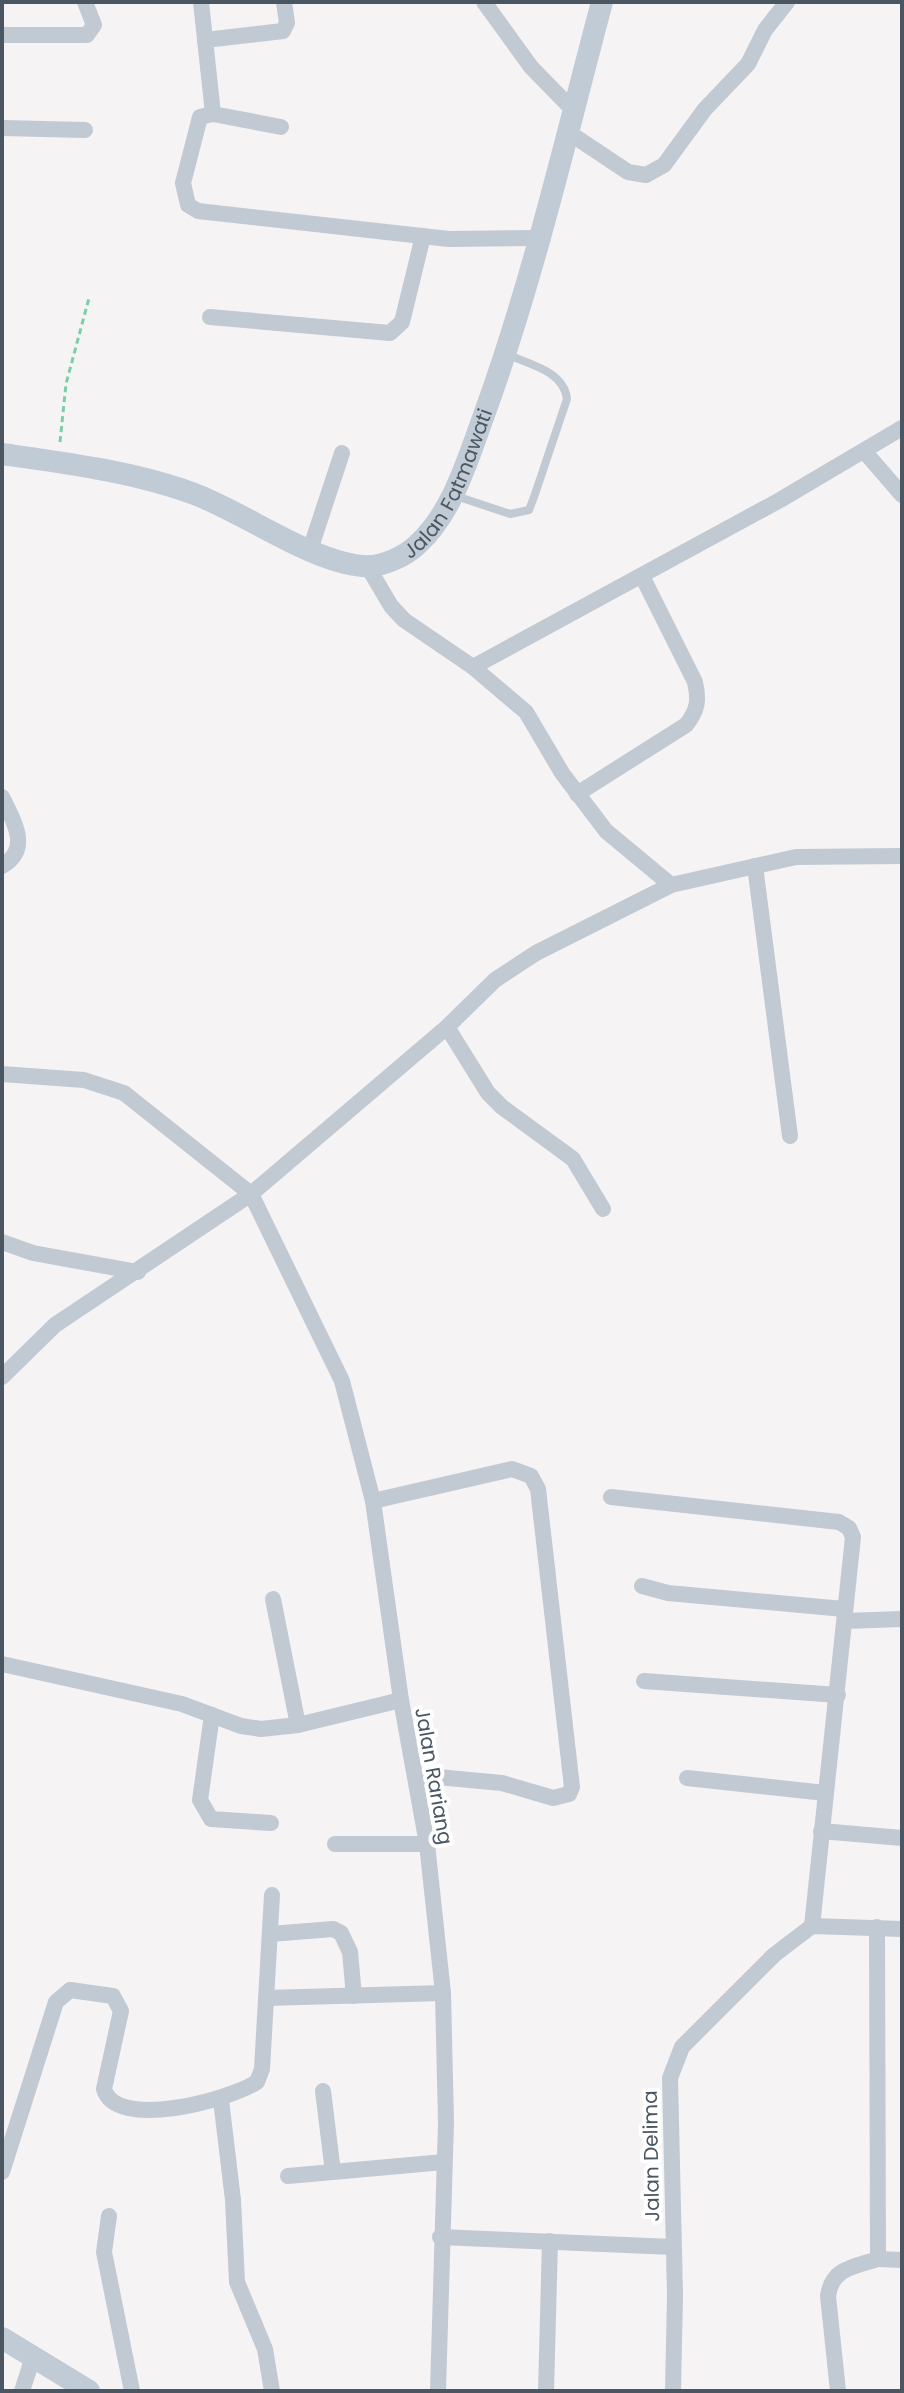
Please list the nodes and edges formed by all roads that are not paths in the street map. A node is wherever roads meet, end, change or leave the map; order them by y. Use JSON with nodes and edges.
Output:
{"nodes":[{"id":1,"x":85,"y":2,"type":"edge"},
{"id":2,"x":201,"y":2,"type":"edge"},
{"id":3,"x":284,"y":2,"type":"edge"},
{"id":4,"x":484,"y":2,"type":"edge"},
{"id":5,"x":602,"y":2,"type":"edge"},
{"id":6,"x":787,"y":2,"type":"edge"},
{"id":7,"x":2,"y":35,"type":"edge"},
{"id":8,"x":205,"y":40,"type":"junction"},
{"id":9,"x":213,"y":114,"type":"junction"},
{"id":10,"x":570,"y":121,"type":"junction"},
{"id":11,"x":281,"y":127,"type":"dead end"},
{"id":12,"x":2,"y":128,"type":"edge"},
{"id":13,"x":85,"y":130,"type":"dead end"},
{"id":14,"x":423,"y":236,"type":"junction"},
{"id":15,"x":543,"y":238,"type":"junction"},
{"id":16,"x":210,"y":317,"type":"dead end"},
{"id":17,"x":505,"y":354,"type":"junction"},
{"id":18,"x":902,"y":428,"type":"edge"},
{"id":19,"x":864,"y":451,"type":"junction"},
{"id":20,"x":342,"y":453,"type":"dead end"},
{"id":21,"x":2,"y":454,"type":"edge"},
{"id":22,"x":452,"y":495,"type":"junction"},
{"id":23,"x":902,"y":495,"type":"edge"},
{"id":24,"x":310,"y":550,"type":"junction"},
{"id":25,"x":368,"y":567,"type":"junction"},
{"id":26,"x":642,"y":576,"type":"junction"},
{"id":27,"x":473,"y":667,"type":"junction"},
{"id":28,"x":577,"y":794,"type":"junction"},
{"id":29,"x":2,"y":797,"type":"edge"},
{"id":30,"x":902,"y":856,"type":"edge"},
{"id":31,"x":2,"y":866,"type":"edge"},
{"id":32,"x":755,"y":866,"type":"junction"},
{"id":33,"x":671,"y":885,"type":"junction"},
{"id":34,"x":447,"y":1027,"type":"junction"},
{"id":35,"x":2,"y":1074,"type":"edge"},
{"id":36,"x":790,"y":1136,"type":"dead end"},
{"id":37,"x":251,"y":1194,"type":"junction"},
{"id":38,"x":603,"y":1209,"type":"dead end"},
{"id":39,"x":2,"y":1242,"type":"edge"},
{"id":40,"x":138,"y":1272,"type":"junction"},
{"id":41,"x":2,"y":1377,"type":"edge"},
{"id":42,"x":611,"y":1497,"type":"dead end"},
{"id":43,"x":373,"y":1501,"type":"junction"},
{"id":44,"x":642,"y":1586,"type":"dead end"},
{"id":45,"x":273,"y":1599,"type":"dead end"},
{"id":46,"x":845,"y":1615,"type":"junction"},
{"id":47,"x":902,"y":1619,"type":"edge"},
{"id":48,"x":2,"y":1664,"type":"edge"},
{"id":49,"x":644,"y":1681,"type":"dead end"},
{"id":50,"x":838,"y":1695,"type":"junction"},
{"id":51,"x":401,"y":1700,"type":"junction"},
{"id":52,"x":212,"y":1715,"type":"junction"},
{"id":53,"x":298,"y":1725,"type":"junction"},
{"id":54,"x":416,"y":1775,"type":"junction"},
{"id":55,"x":687,"y":1778,"type":"dead end"},
{"id":56,"x":825,"y":1793,"type":"junction"},
{"id":57,"x":271,"y":1823,"type":"dead end"},
{"id":58,"x":821,"y":1831,"type":"junction"},
{"id":59,"x":902,"y":1838,"type":"edge"},
{"id":60,"x":335,"y":1844,"type":"dead end"},
{"id":61,"x":427,"y":1844,"type":"junction"},
{"id":62,"x":272,"y":1895,"type":"dead end"},
{"id":63,"x":812,"y":1926,"type":"junction"},
{"id":64,"x":877,"y":1927,"type":"junction"},
{"id":65,"x":902,"y":1929,"type":"edge"},
{"id":66,"x":270,"y":1934,"type":"junction"},
{"id":67,"x":443,"y":1993,"type":"junction"},
{"id":68,"x":354,"y":1996,"type":"junction"},
{"id":69,"x":266,"y":1998,"type":"junction"},
{"id":70,"x":323,"y":2091,"type":"dead end"},
{"id":71,"x":221,"y":2100,"type":"junction"},
{"id":72,"x":444,"y":2162,"type":"junction"},
{"id":73,"x":2,"y":2172,"type":"edge"},
{"id":74,"x":333,"y":2172,"type":"junction"},
{"id":75,"x":288,"y":2176,"type":"dead end"},
{"id":76,"x":109,"y":2216,"type":"dead end"},
{"id":77,"x":440,"y":2237,"type":"junction"},
{"id":78,"x":550,"y":2241,"type":"junction"},
{"id":79,"x":673,"y":2247,"type":"junction"},
{"id":80,"x":878,"y":2259,"type":"junction"},
{"id":81,"x":902,"y":2260,"type":"edge"},
{"id":82,"x":2,"y":2338,"type":"edge"},
{"id":83,"x":33,"y":2357,"type":"junction"},
{"id":84,"x":22,"y":2391,"type":"edge"},
{"id":85,"x":89,"y":2391,"type":"edge"},
{"id":86,"x":132,"y":2391,"type":"edge"},
{"id":87,"x":272,"y":2391,"type":"edge"},
{"id":88,"x":438,"y":2391,"type":"edge"},
{"id":89,"x":546,"y":2391,"type":"edge"},
{"id":90,"x":673,"y":2391,"type":"edge"},
{"id":91,"x":838,"y":2391,"type":"edge"}],
"edges":[{"from":1,"to":7,"type":"street"},
{"from":2,"to":8,"type":"street"},
{"from":3,"to":8,"type":"street"},
{"from":4,"to":10,"type":"street"},
{"from":5,"to":10,"type":"street","name":"Jalan Fatmawati"},
{"from":6,"to":10,"type":"street"},
{"from":8,"to":9,"type":"street"},
{"from":9,"to":11,"type":"street"},
{"from":9,"to":14,"type":"street"},
{"from":10,"to":15,"type":"street","name":"Jalan Fatmawati"},
{"from":12,"to":13,"type":"street"},
{"from":14,"to":15,"type":"street"},
{"from":14,"to":16,"type":"street"},
{"from":15,"to":17,"type":"street","name":"Jalan Fatmawati"},
{"from":17,"to":22,"type":"street","name":"Jalan Fatmawati"},
{"from":17,"to":22,"type":"lane"},
{"from":18,"to":19,"type":"street"},
{"from":19,"to":23,"type":"street"},
{"from":19,"to":26,"type":"street"},
{"from":20,"to":24,"type":"street"},
{"from":21,"to":24,"type":"street","name":"Jalan Fatmawati"},
{"from":22,"to":25,"type":"street","name":"Jalan Fatmawati"},
{"from":24,"to":25,"type":"street","name":"Jalan Fatmawati"},
{"from":25,"to":27,"type":"street"},
{"from":26,"to":27,"type":"street"},
{"from":26,"to":28,"type":"street"},
{"from":27,"to":28,"type":"street"},
{"from":28,"to":33,"type":"street"},
{"from":29,"to":31,"type":"street"},
{"from":30,"to":32,"type":"street"},
{"from":32,"to":33,"type":"street"},
{"from":32,"to":36,"type":"street"},
{"from":33,"to":34,"type":"street"},
{"from":34,"to":37,"type":"street"},
{"from":34,"to":38,"type":"street"},
{"from":35,"to":37,"type":"street"},
{"from":37,"to":40,"type":"street"},
{"from":37,"to":43,"type":"street","name":"Jalan Rariang"},
{"from":39,"to":40,"type":"street"},
{"from":40,"to":41,"type":"street"},
{"from":42,"to":46,"type":"street"},
{"from":43,"to":51,"type":"street","name":"Jalan Rariang"},
{"from":43,"to":54,"type":"street"},
{"from":44,"to":46,"type":"street"},
{"from":45,"to":53,"type":"street"},
{"from":46,"to":47,"type":"street"},
{"from":46,"to":50,"type":"street"},
{"from":48,"to":52,"type":"street"},
{"from":49,"to":50,"type":"street"},
{"from":50,"to":56,"type":"street"},
{"from":51,"to":53,"type":"street"},
{"from":51,"to":54,"type":"street","name":"Jalan Rariang"},
{"from":52,"to":53,"type":"street"},
{"from":52,"to":57,"type":"street"},
{"from":54,"to":61,"type":"street","name":"Jalan Rariang"},
{"from":55,"to":56,"type":"street"},
{"from":56,"to":58,"type":"street"},
{"from":58,"to":59,"type":"street"},
{"from":58,"to":63,"type":"street"},
{"from":60,"to":61,"type":"street"},
{"from":61,"to":67,"type":"street","name":"Jalan Rariang"},
{"from":62,"to":66,"type":"street"},
{"from":63,"to":64,"type":"street"},
{"from":63,"to":79,"type":"street","name":"Jalan Delima"},
{"from":64,"to":65,"type":"street"},
{"from":64,"to":80,"type":"street"},
{"from":66,"to":68,"type":"street"},
{"from":66,"to":69,"type":"street"},
{"from":67,"to":68,"type":"street"},
{"from":67,"to":72,"type":"street","name":"Jalan Rariang"},
{"from":68,"to":69,"type":"street"},
{"from":69,"to":71,"type":"street"},
{"from":70,"to":74,"type":"street"},
{"from":71,"to":73,"type":"street"},
{"from":71,"to":87,"type":"street"},
{"from":72,"to":74,"type":"street"},
{"from":72,"to":77,"type":"street","name":"Jalan Rariang"},
{"from":74,"to":75,"type":"street"},
{"from":76,"to":86,"type":"street"},
{"from":77,"to":78,"type":"street"},
{"from":77,"to":88,"type":"street","name":"Jalan Rariang"},
{"from":78,"to":79,"type":"street"},
{"from":78,"to":89,"type":"street"},
{"from":79,"to":90,"type":"street","name":"Jalan Delima"},
{"from":80,"to":81,"type":"street"},
{"from":80,"to":91,"type":"street"},
{"from":82,"to":83,"type":"street"},
{"from":83,"to":84,"type":"street"},
{"from":83,"to":85,"type":"street"}]}
